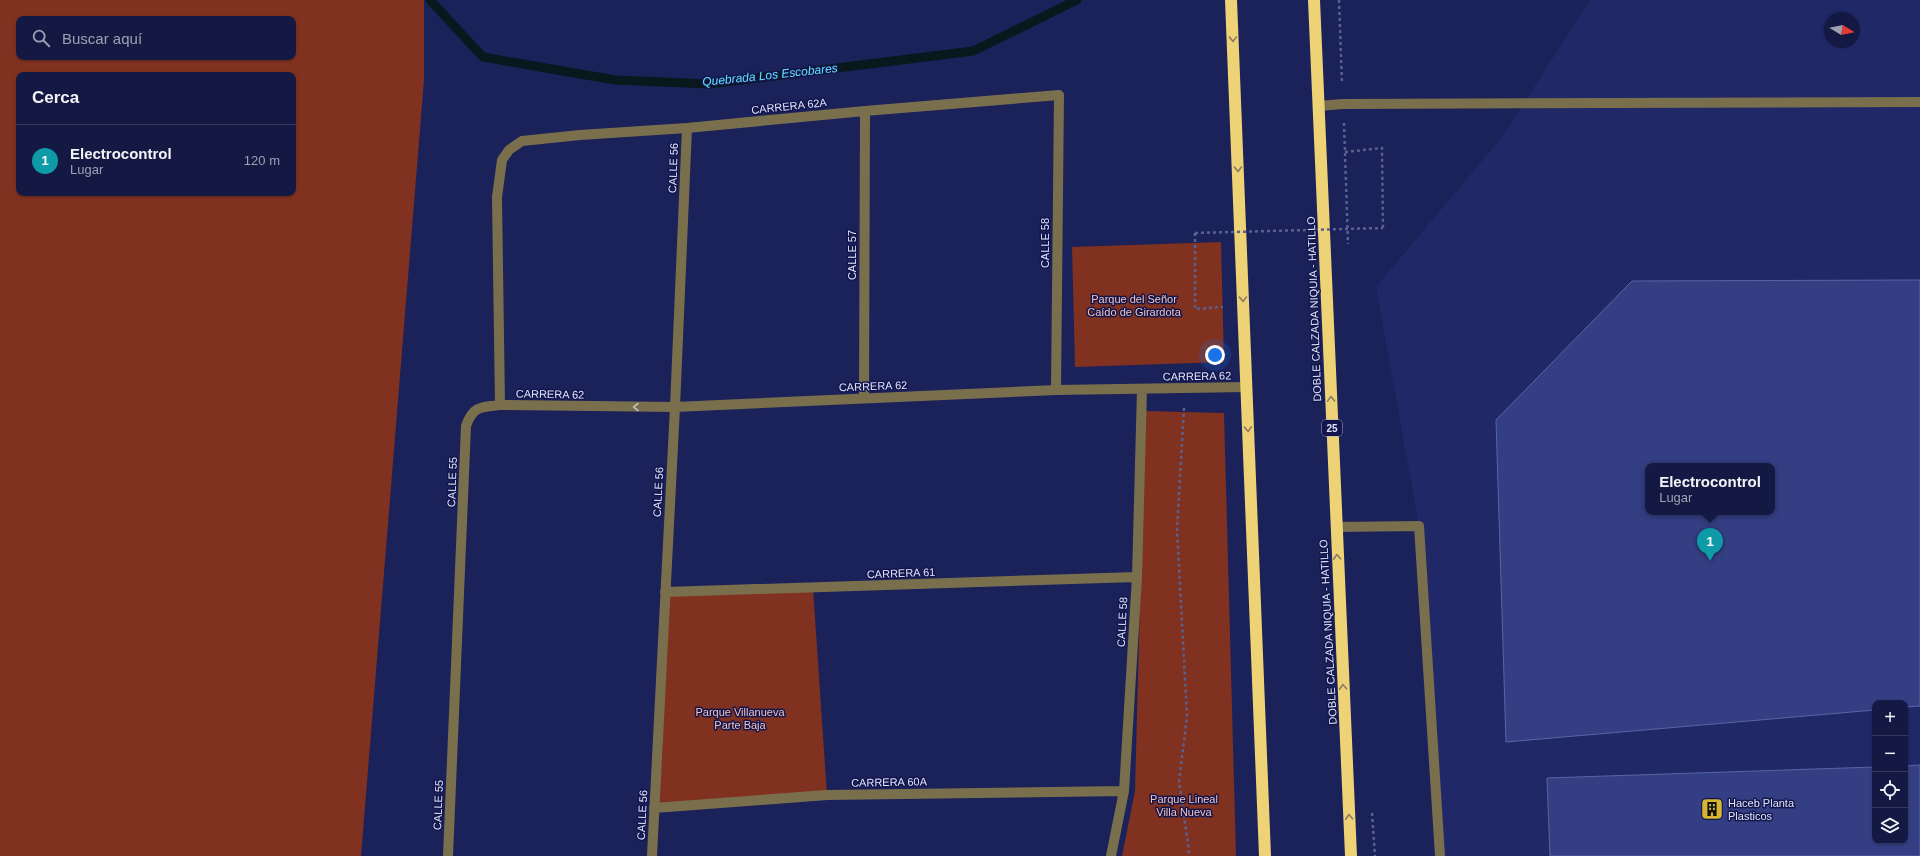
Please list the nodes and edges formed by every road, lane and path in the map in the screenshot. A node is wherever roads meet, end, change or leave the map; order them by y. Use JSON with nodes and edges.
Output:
{"nodes":[{"id":1,"x":1231,"y":0,"type":"edge"},
{"id":2,"x":1314,"y":0,"type":"edge"},
{"id":3,"x":1059,"y":95,"type":"joint"},
{"id":4,"x":1920,"y":102,"type":"edge"},
{"id":5,"x":1318,"y":106,"type":"junction"},
{"id":6,"x":864,"y":111,"type":"junction"},
{"id":7,"x":687,"y":128,"type":"junction"},
{"id":8,"x":1320,"y":155,"type":"junction"},
{"id":9,"x":1243,"y":306,"type":"junction"},
{"id":10,"x":1246,"y":387,"type":"junction"},
{"id":11,"x":1184,"y":388,"type":"junction"},
{"id":12,"x":1142,"y":389,"type":"junction"},
{"id":13,"x":1056,"y":390,"type":"junction"},
{"id":14,"x":864,"y":398,"type":"junction"},
{"id":15,"x":500,"y":405,"type":"junction"},
{"id":16,"x":675,"y":407,"type":"junction"},
{"id":17,"x":1336,"y":527,"type":"junction"},
{"id":18,"x":1137,"y":577,"type":"junction"},
{"id":19,"x":665,"y":592,"type":"junction"},
{"id":20,"x":1124,"y":790,"type":"junction"},
{"id":21,"x":654,"y":808,"type":"junction"},
{"id":22,"x":448,"y":856,"type":"edge"},
{"id":23,"x":652,"y":856,"type":"edge"},
{"id":24,"x":1111,"y":856,"type":"edge"},
{"id":25,"x":1188,"y":856,"type":"edge"},
{"id":26,"x":1265,"y":856,"type":"edge"},
{"id":27,"x":1351,"y":856,"type":"edge"},
{"id":28,"x":1440,"y":856,"type":"edge"}],
"edges":[{"from":1,"to":9,"type":"highway","one_way":true},
{"from":2,"to":5,"type":"highway","name":"DOBLE CALZADA NIQUIA - HATILLO","number":"25"},
{"from":3,"to":6,"type":"street","name":"CARRERA 62A"},
{"from":3,"to":13,"type":"street","name":"CALLE 58"},
{"from":4,"to":5,"type":"street"},
{"from":5,"to":8,"type":"highway","name":"DOBLE CALZADA NIQUIA - HATILLO","number":"25"},
{"from":6,"to":7,"type":"street","name":"CARRERA 62A"},
{"from":6,"to":14,"type":"street","name":"CALLE 57"},
{"from":7,"to":15,"type":"street","name":"CARRERA 62A"},
{"from":7,"to":16,"type":"street","name":"CALLE 56"},
{"from":8,"to":9,"type":"path","bridge":true},
{"from":17,"to":8,"type":"highway","name":"DOBLE CALZADA NIQUIA - HATILLO","number":"25","one_way":true},
{"from":9,"to":10,"type":"highway"},
{"from":10,"to":11,"type":"street","name":"CARRERA 62"},
{"from":10,"to":26,"type":"highway","one_way":true},
{"from":11,"to":12,"type":"street","name":"CARRERA 62"},
{"from":11,"to":25,"type":"path"},
{"from":12,"to":13,"type":"street","name":"CARRERA 62"},
{"from":12,"to":18,"type":"street","name":"CALLE 58"},
{"from":13,"to":14,"type":"street","name":"CARRERA 62"},
{"from":14,"to":16,"type":"street","name":"CARRERA 62"},
{"from":16,"to":15,"type":"street","name":"CARRERA 62","one_way":true},
{"from":15,"to":22,"type":"street","name":"CALLE 55"},
{"from":16,"to":19,"type":"street","name":"CALLE 56"},
{"from":27,"to":17,"type":"highway","name":"DOBLE CALZADA NIQUIA - HATILLO","number":"25","one_way":true},
{"from":17,"to":28,"type":"street"},
{"from":18,"to":19,"type":"street","name":"CARRERA 61"},
{"from":18,"to":20,"type":"street","name":"CALLE 58"},
{"from":19,"to":21,"type":"street","name":"CALLE 56"},
{"from":20,"to":21,"type":"street","name":"CARRERA 60A"},
{"from":20,"to":24,"type":"street","name":"CALLE 58"},
{"from":21,"to":23,"type":"street","name":"CALLE 56"}]}
